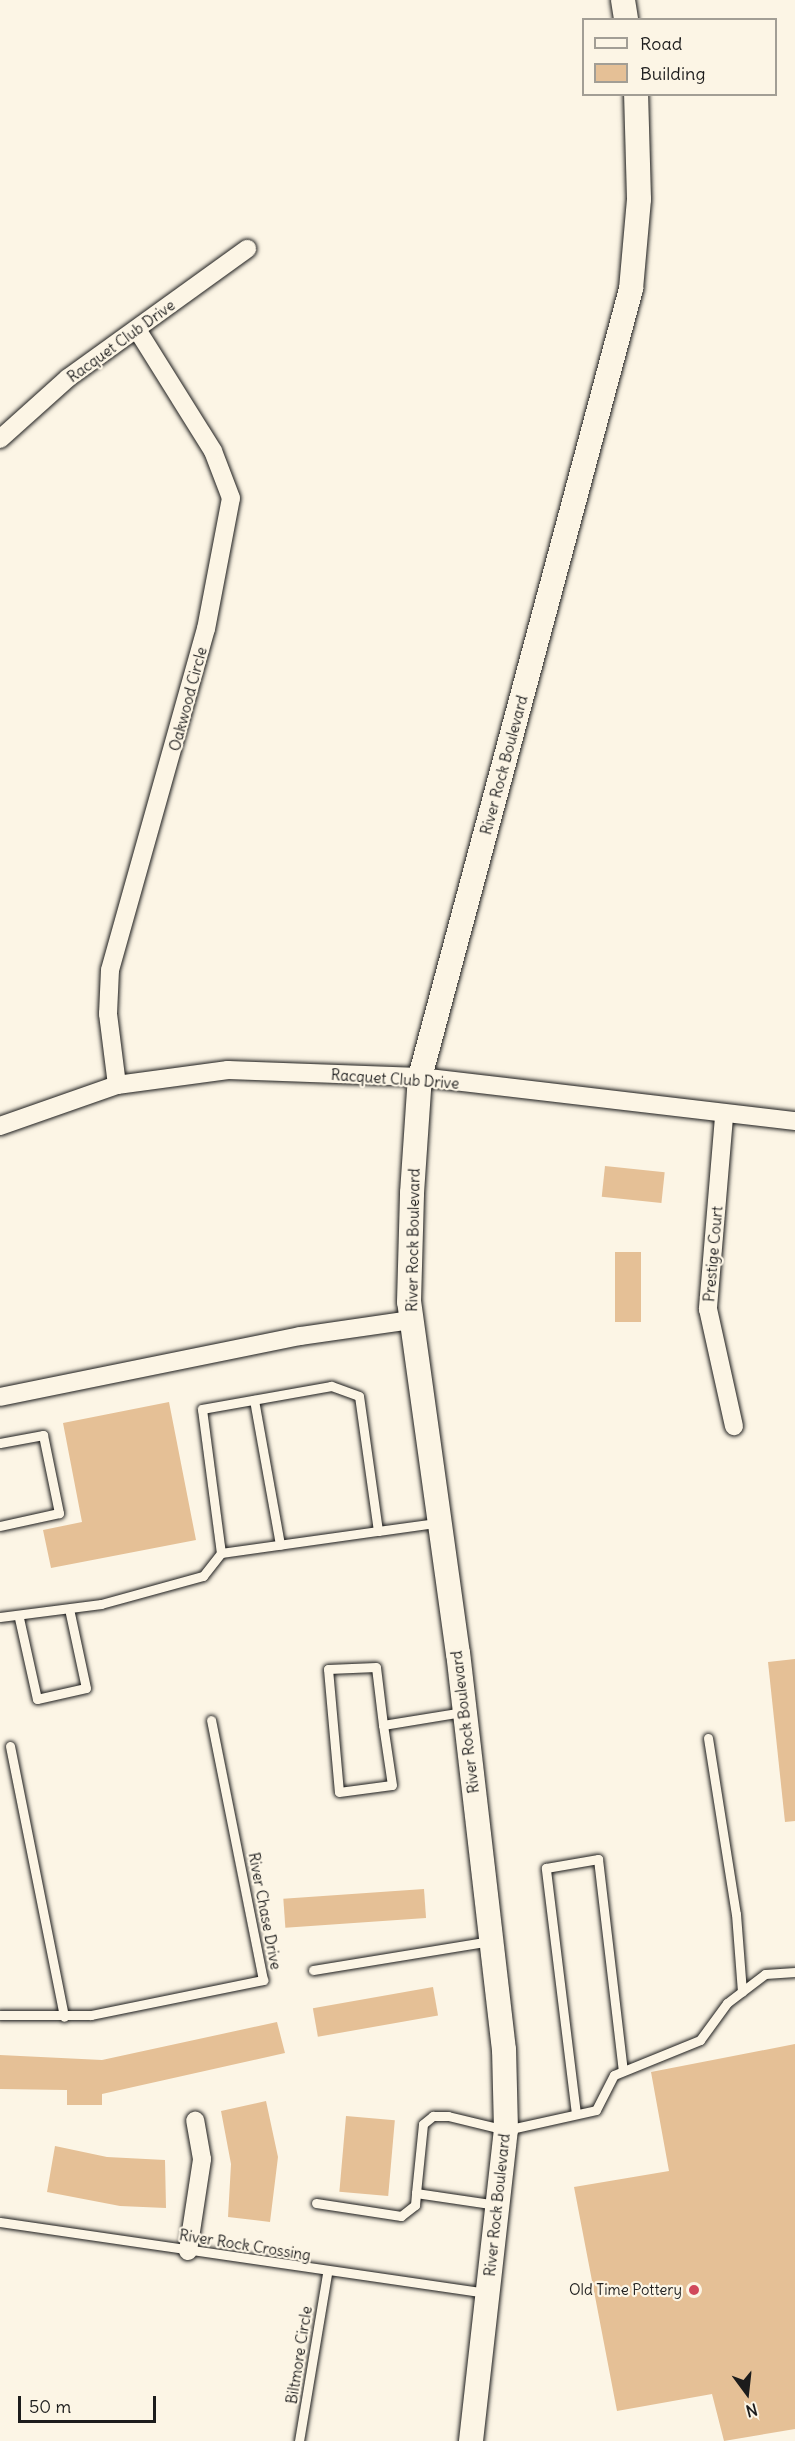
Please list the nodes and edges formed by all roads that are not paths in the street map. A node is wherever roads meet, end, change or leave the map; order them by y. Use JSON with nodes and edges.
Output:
{"nodes":[{"id":1,"x":623,"y":0,"type":"edge"},
{"id":2,"x":626,"y":18,"type":"edge"},
{"id":3,"x":636,"y":96,"type":"edge"},
{"id":4,"x":247,"y":249,"type":"dead end"},
{"id":5,"x":138,"y":331,"type":"junction"},
{"id":6,"x":0,"y":439,"type":"edge"},
{"id":7,"x":420,"y":1077,"type":"junction"},
{"id":8,"x":117,"y":1086,"type":"junction"},
{"id":9,"x":724,"y":1117,"type":"junction"},
{"id":10,"x":795,"y":1121,"type":"edge"},
{"id":11,"x":0,"y":1126,"type":"edge"},
{"id":12,"x":411,"y":1320,"type":"junction"},
{"id":13,"x":0,"y":1397,"type":"edge"},
{"id":14,"x":254,"y":1400,"type":"junction"},
{"id":15,"x":734,"y":1425,"type":"dead end"},
{"id":16,"x":0,"y":1443,"type":"edge"},
{"id":17,"x":436,"y":1523,"type":"junction"},
{"id":18,"x":0,"y":1526,"type":"edge"},
{"id":19,"x":378,"y":1531,"type":"junction"},
{"id":20,"x":280,"y":1545,"type":"junction"},
{"id":21,"x":221,"y":1553,"type":"junction"},
{"id":22,"x":69,"y":1609,"type":"junction"},
{"id":23,"x":0,"y":1617,"type":"edge"},
{"id":24,"x":19,"y":1618,"type":"junction"},
{"id":25,"x":465,"y":1712,"type":"junction"},
{"id":26,"x":212,"y":1720,"type":"dead end"},
{"id":27,"x":383,"y":1725,"type":"junction"},
{"id":28,"x":708,"y":1738,"type":"dead end"},
{"id":29,"x":10,"y":1746,"type":"dead end"},
{"id":30,"x":491,"y":1941,"type":"junction"},
{"id":31,"x":313,"y":1970,"type":"dead end"},
{"id":32,"x":795,"y":1972,"type":"edge"},
{"id":33,"x":742,"y":1992,"type":"junction"},
{"id":34,"x":0,"y":2015,"type":"edge"},
{"id":35,"x":64,"y":2017,"type":"junction"},
{"id":36,"x":623,"y":2071,"type":"junction"},
{"id":37,"x":576,"y":2114,"type":"junction"},
{"id":38,"x":195,"y":2121,"type":"dead end"},
{"id":39,"x":506,"y":2130,"type":"junction"},
{"id":40,"x":416,"y":2193,"type":"junction"},
{"id":41,"x":316,"y":2203,"type":"dead end"},
{"id":42,"x":497,"y":2205,"type":"junction"},
{"id":43,"x":0,"y":2222,"type":"edge"},
{"id":44,"x":188,"y":2252,"type":"junction"},
{"id":45,"x":327,"y":2273,"type":"junction"},
{"id":46,"x":487,"y":2293,"type":"junction"},
{"id":47,"x":299,"y":2441,"type":"edge"},
{"id":48,"x":471,"y":2441,"type":"edge"}],
"edges":[{"from":1,"to":2,"type":"street"},
{"from":3,"to":7,"type":"street","name":"River Rock Boulevard"},
{"from":4,"to":5,"type":"street","name":"Racquet Club Drive"},
{"from":5,"to":6,"type":"street","name":"Racquet Club Drive"},
{"from":5,"to":8,"type":"street","name":"Oakwood Circle"},
{"from":7,"to":8,"type":"street","name":"Racquet Club Drive"},
{"from":7,"to":9,"type":"street","name":"Racquet Club Drive"},
{"from":7,"to":12,"type":"street","name":"River Rock Boulevard"},
{"from":8,"to":11,"type":"street","name":"Racquet Club Drive"},
{"from":9,"to":10,"type":"street","name":"Racquet Club Drive"},
{"from":9,"to":15,"type":"street","name":"Prestige Court"},
{"from":12,"to":13,"type":"street"},
{"from":12,"to":17,"type":"street","name":"River Rock Boulevard"},
{"from":14,"to":19,"type":"lane"},
{"from":14,"to":20,"type":"lane"},
{"from":14,"to":21,"type":"lane"},
{"from":16,"to":18,"type":"lane"},
{"from":17,"to":19,"type":"lane"},
{"from":17,"to":25,"type":"street","name":"River Rock Boulevard"},
{"from":19,"to":20,"type":"lane"},
{"from":20,"to":21,"type":"lane"},
{"from":21,"to":22,"type":"lane"},
{"from":22,"to":24,"type":"lane"},
{"from":22,"to":24,"type":"lane"},
{"from":23,"to":24,"type":"lane"},
{"from":25,"to":27,"type":"lane"},
{"from":25,"to":30,"type":"street","name":"River Rock Boulevard"},
{"from":26,"to":35,"type":"lane","name":"River Chase Drive"},
{"from":27,"to":27,"type":"lane"},
{"from":28,"to":33,"type":"lane"},
{"from":29,"to":35,"type":"lane"},
{"from":30,"to":31,"type":"lane"},
{"from":30,"to":39,"type":"street","name":"River Rock Boulevard"},
{"from":32,"to":33,"type":"lane"},
{"from":33,"to":36,"type":"lane"},
{"from":34,"to":35,"type":"lane","name":"River Chase Drive"},
{"from":36,"to":37,"type":"lane"},
{"from":36,"to":37,"type":"lane"},
{"from":37,"to":39,"type":"lane"},
{"from":38,"to":44,"type":"street"},
{"from":39,"to":40,"type":"lane"},
{"from":39,"to":42,"type":"street","name":"River Rock Boulevard"},
{"from":40,"to":41,"type":"lane"},
{"from":40,"to":42,"type":"lane"},
{"from":42,"to":46,"type":"street","name":"River Rock Boulevard"},
{"from":43,"to":44,"type":"lane","name":"River Rock Crossing"},
{"from":44,"to":45,"type":"lane","name":"River Rock Crossing"},
{"from":45,"to":46,"type":"lane","name":"River Rock Crossing"},
{"from":45,"to":47,"type":"lane","name":"Biltmore Circle"},
{"from":46,"to":48,"type":"street","name":"River Rock Boulevard"}]}
